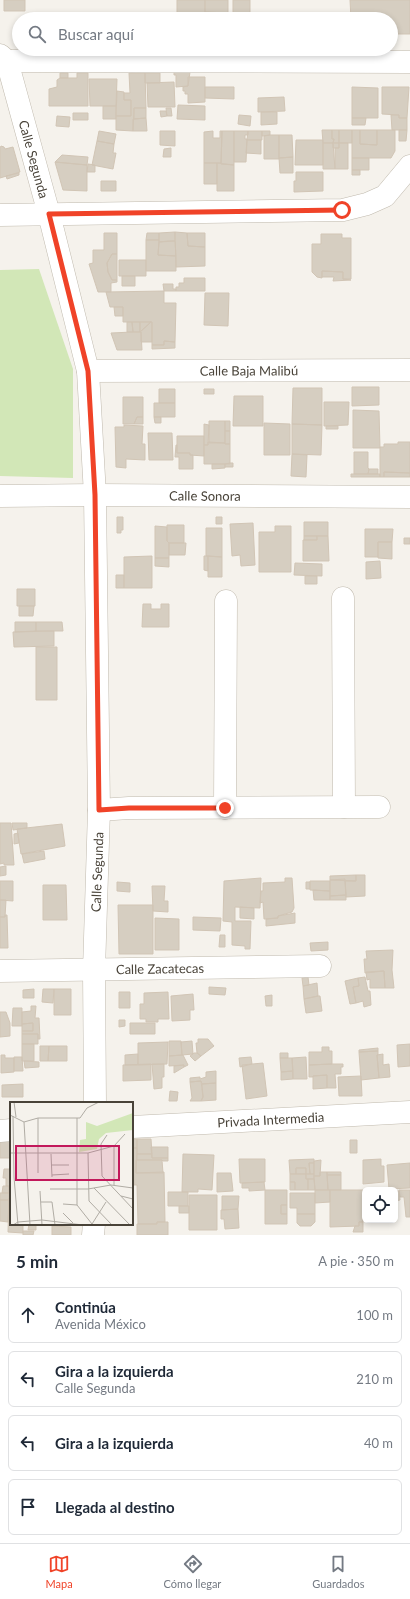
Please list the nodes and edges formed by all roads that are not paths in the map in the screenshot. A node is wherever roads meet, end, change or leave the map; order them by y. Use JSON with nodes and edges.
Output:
{"nodes":[{"id":1,"x":4,"y":58,"type":"edge"},
{"id":2,"x":410,"y":62,"type":"edge"},
{"id":3,"x":410,"y":166,"type":"edge"},
{"id":4,"x":49,"y":214,"type":"junction"},
{"id":5,"x":0,"y":215,"type":"edge"},
{"id":6,"x":410,"y":370,"type":"edge"},
{"id":7,"x":88,"y":371,"type":"junction"},
{"id":8,"x":95,"y":495,"type":"junction"},
{"id":9,"x":0,"y":496,"type":"edge"},
{"id":10,"x":410,"y":496,"type":"edge"},
{"id":11,"x":343,"y":598,"type":"dead end"},
{"id":12,"x":226,"y":602,"type":"dead end"},
{"id":13,"x":344,"y":807,"type":"junction"},
{"id":14,"x":379,"y":807,"type":"dead end"},
{"id":15,"x":225,"y":808,"type":"junction"},
{"id":16,"x":99,"y":810,"type":"junction"},
{"id":17,"x":320,"y":966,"type":"dead end"},
{"id":18,"x":94,"y":970,"type":"junction"},
{"id":19,"x":0,"y":971,"type":"edge"},
{"id":20,"x":95,"y":1102,"type":"edge"},
{"id":21,"x":410,"y":1112,"type":"edge"},
{"id":22,"x":133,"y":1127,"type":"edge"},
{"id":23,"x":10,"y":1130,"type":"edge"},
{"id":24,"x":0,"y":1131,"type":"edge"},
{"id":25,"x":94,"y":1225,"type":"edge"},
{"id":26,"x":93,"y":1235,"type":"edge"}],
"edges":[{"from":1,"to":2,"type":"street"},
{"from":1,"to":4,"type":"street","name":"Calle Segunda"},
{"from":3,"to":4,"type":"street"},
{"from":4,"to":5,"type":"street"},
{"from":4,"to":7,"type":"street","name":"Calle Segunda"},
{"from":6,"to":7,"type":"street","name":"Calle Baja Malibú"},
{"from":7,"to":8,"type":"street","name":"Calle Segunda"},
{"from":8,"to":9,"type":"street","name":"Calle Sonora"},
{"from":8,"to":10,"type":"street","name":"Calle Sonora"},
{"from":8,"to":16,"type":"street","name":"Calle Segunda"},
{"from":11,"to":13,"type":"street"},
{"from":12,"to":15,"type":"street"},
{"from":13,"to":14,"type":"street"},
{"from":13,"to":15,"type":"street"},
{"from":15,"to":16,"type":"street"},
{"from":16,"to":18,"type":"street","name":"Calle Segunda"},
{"from":17,"to":18,"type":"street","name":"Calle Zacatecas"},
{"from":18,"to":19,"type":"street","name":"Calle Zacatecas"},
{"from":18,"to":20,"type":"street","name":"Calle Segunda"},
{"from":21,"to":22,"type":"street","name":"Privada Intermedia"},
{"from":23,"to":24,"type":"street"},
{"from":25,"to":26,"type":"street"}]}
